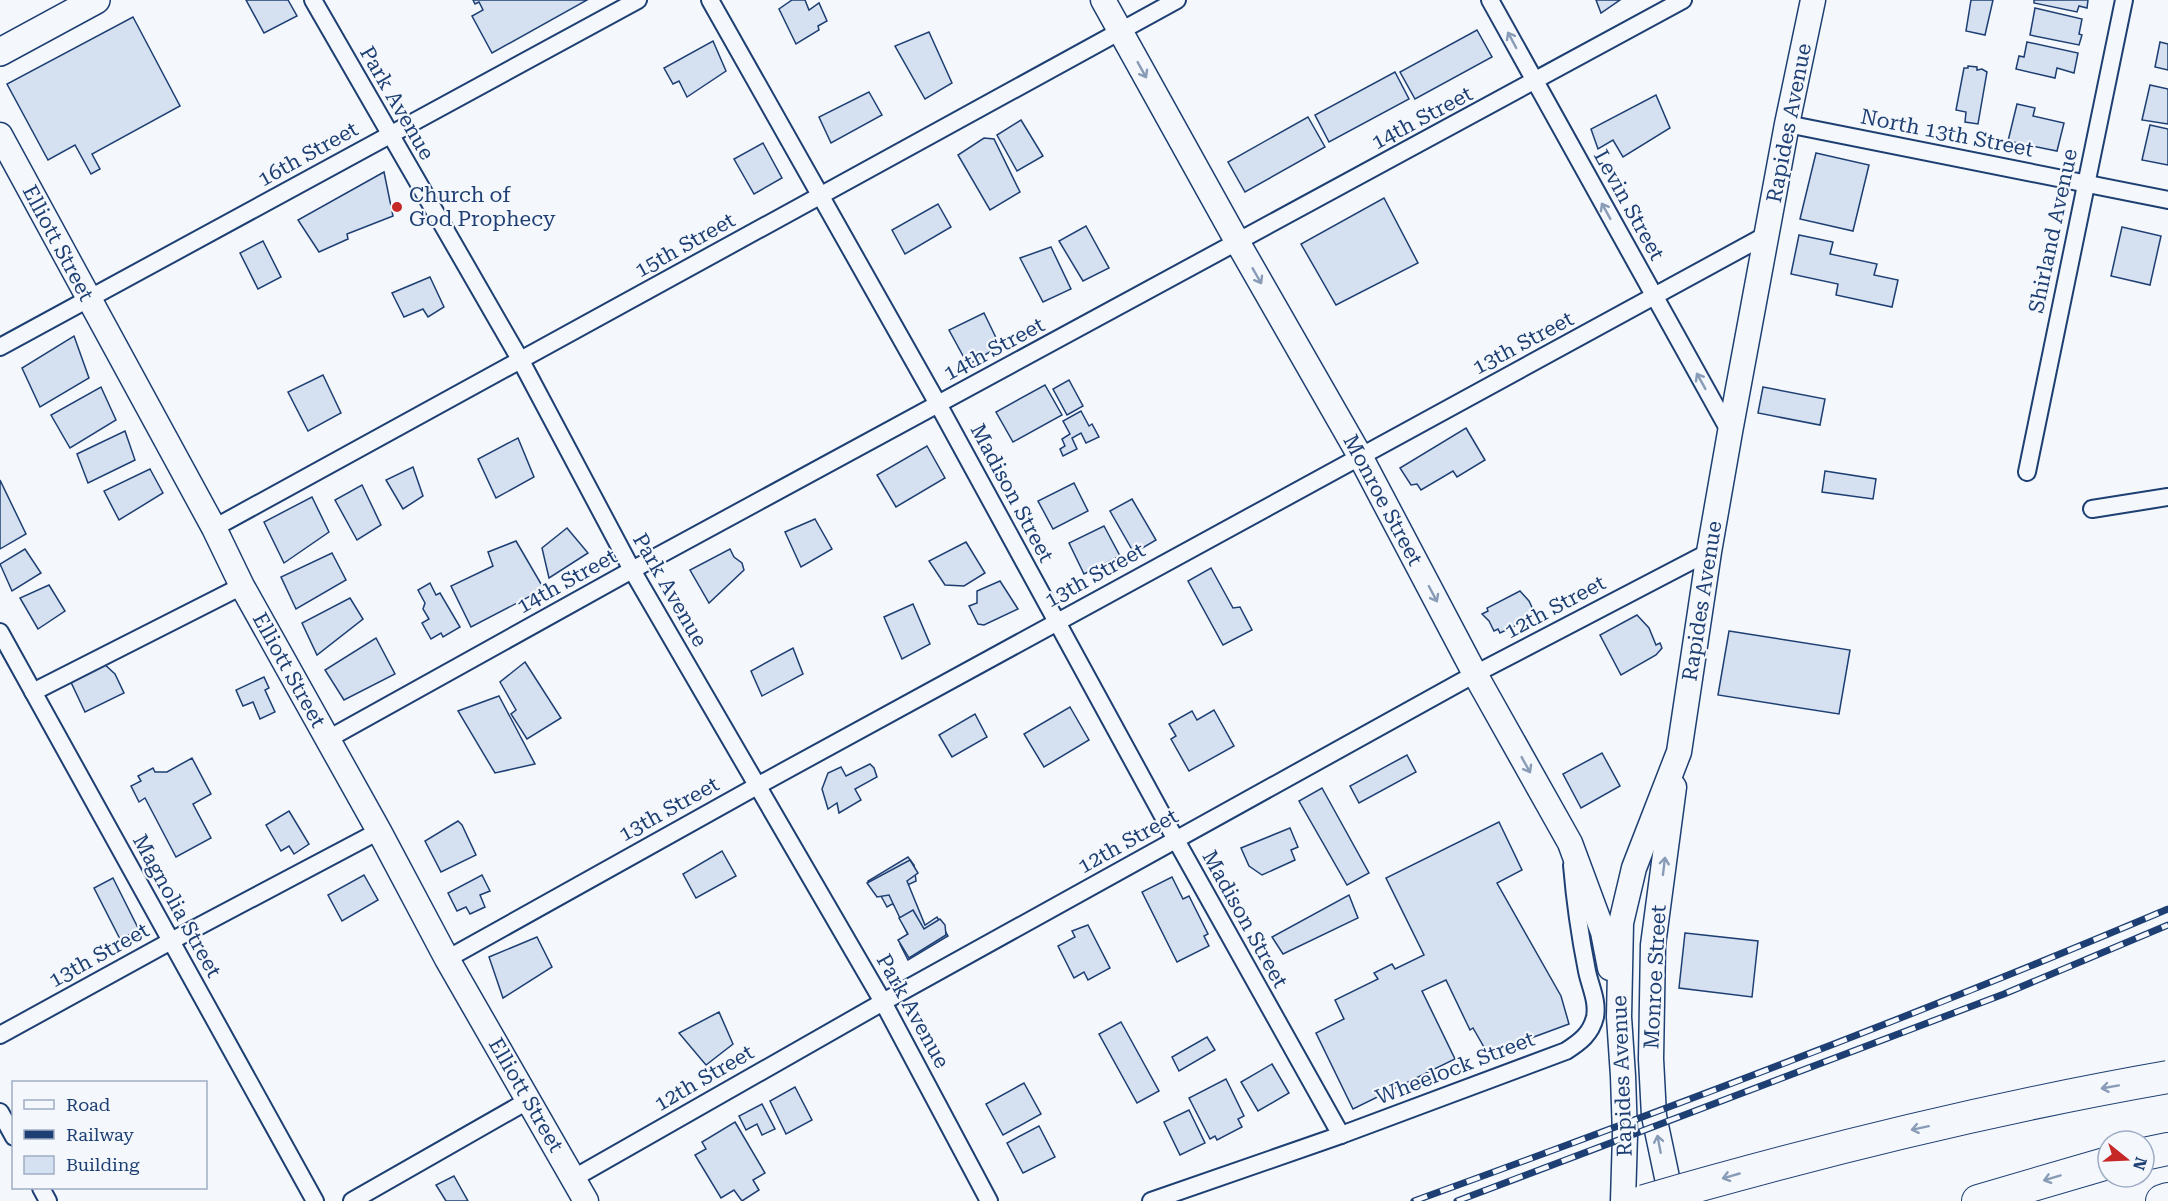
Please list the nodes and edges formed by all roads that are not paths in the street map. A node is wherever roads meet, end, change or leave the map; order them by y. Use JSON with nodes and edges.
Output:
{"nodes":[{"id":1,"x":96,"y":0,"type":"edge"},
{"id":2,"x":313,"y":0,"type":"edge"},
{"id":3,"x":638,"y":0,"type":"edge"},
{"id":4,"x":710,"y":0,"type":"edge"},
{"id":5,"x":1103,"y":0,"type":"edge"},
{"id":6,"x":1177,"y":0,"type":"edge"},
{"id":7,"x":1490,"y":0,"type":"edge"},
{"id":8,"x":1683,"y":0,"type":"edge"},
{"id":9,"x":1813,"y":0,"type":"edge"},
{"id":10,"x":2124,"y":0,"type":"edge"},
{"id":11,"x":1120,"y":31,"type":"junction"},
{"id":12,"x":0,"y":52,"type":"edge"},
{"id":13,"x":1534,"y":82,"type":"junction"},
{"id":14,"x":1787,"y":124,"type":"junction"},
{"id":15,"x":0,"y":135,"type":"edge"},
{"id":16,"x":390,"y":135,"type":"junction"},
{"id":17,"x":2086,"y":183,"type":"junction"},
{"id":18,"x":822,"y":195,"type":"junction"},
{"id":19,"x":2168,"y":200,"type":"edge"},
{"id":20,"x":1768,"y":234,"type":"junction"},
{"id":21,"x":1238,"y":243,"type":"junction"},
{"id":22,"x":1654,"y":297,"type":"junction"},
{"id":23,"x":88,"y":299,"type":"junction"},
{"id":24,"x":0,"y":347,"type":"edge"},
{"id":25,"x":521,"y":361,"type":"junction"},
{"id":26,"x":938,"y":404,"type":"junction"},
{"id":27,"x":1730,"y":432,"type":"junction"},
{"id":28,"x":1360,"y":456,"type":"junction"},
{"id":29,"x":2026,"y":472,"type":"dead end"},
{"id":30,"x":2168,"y":497,"type":"edge"},
{"id":31,"x":2092,"y":509,"type":"dead end"},
{"id":32,"x":214,"y":528,"type":"junction"},
{"id":33,"x":1709,"y":552,"type":"junction"},
{"id":34,"x":632,"y":570,"type":"junction"},
{"id":35,"x":242,"y":586,"type":"junction"},
{"id":36,"x":1056,"y":622,"type":"junction"},
{"id":37,"x":0,"y":632,"type":"edge"},
{"id":38,"x":1475,"y":674,"type":"junction"},
{"id":39,"x":33,"y":692,"type":"junction"},
{"id":40,"x":328,"y":739,"type":"junction"},
{"id":41,"x":1679,"y":752,"type":"junction"},
{"id":42,"x":757,"y":786,"type":"junction"},
{"id":43,"x":379,"y":831,"type":"junction"},
{"id":44,"x":1176,"y":840,"type":"junction"},
{"id":45,"x":1570,"y":843,"type":"junction"},
{"id":46,"x":171,"y":940,"type":"junction"},
{"id":47,"x":447,"y":959,"type":"junction"},
{"id":48,"x":884,"y":1002,"type":"junction"},
{"id":49,"x":1619,"y":1017,"type":"junction"},
{"id":50,"x":0,"y":1035,"type":"edge"},
{"id":51,"x":2168,"y":1077,"type":"edge"},
{"id":52,"x":529,"y":1100,"type":"junction"},
{"id":53,"x":0,"y":1112,"type":"edge"},
{"id":54,"x":12,"y":1133,"type":"edge"},
{"id":55,"x":1341,"y":1135,"type":"junction"},
{"id":56,"x":2096,"y":1166,"type":"edge"},
{"id":57,"x":574,"y":1178,"type":"junction"},
{"id":58,"x":315,"y":1201,"type":"edge"},
{"id":59,"x":352,"y":1201,"type":"edge"},
{"id":60,"x":586,"y":1201,"type":"edge"},
{"id":61,"x":989,"y":1201,"type":"edge"},
{"id":62,"x":1151,"y":1201,"type":"edge"},
{"id":63,"x":1623,"y":1201,"type":"edge"},
{"id":64,"x":1644,"y":1201,"type":"edge"},
{"id":65,"x":1672,"y":1201,"type":"edge"},
{"id":66,"x":1978,"y":1201,"type":"edge"}],
"edges":[{"from":1,"to":12,"type":"main road"},
{"from":2,"to":16,"type":"street","name":"Park Avenue"},
{"from":3,"to":16,"type":"street","name":"16th Street"},
{"from":4,"to":18,"type":"street","name":"Madison Street"},
{"from":5,"to":11,"type":"main road","name":"Monroe Street"},
{"from":6,"to":11,"type":"street","name":"15th Street"},
{"from":13,"to":7,"type":"street","name":"Levin Street","one_way":true},
{"from":8,"to":13,"type":"street","name":"14th Street"},
{"from":9,"to":14,"type":"main road","name":"Rapides Avenue"},
{"from":10,"to":17,"type":"street","name":"Shirland Avenue"},
{"from":11,"to":18,"type":"street","name":"15th Street"},
{"from":11,"to":21,"type":"main road","name":"Monroe Street","one_way":true},
{"from":13,"to":21,"type":"street","name":"14th Street"},
{"from":22,"to":13,"type":"street","name":"Levin Street","one_way":true},
{"from":14,"to":17,"type":"street","name":"North 13th Street"},
{"from":14,"to":20,"type":"main road","name":"Rapides Avenue"},
{"from":15,"to":23,"type":"main road","name":"Elliott Street"},
{"from":16,"to":23,"type":"street","name":"16th Street"},
{"from":16,"to":25,"type":"street","name":"Park Avenue"},
{"from":17,"to":19,"type":"street","name":"North 13th Street"},
{"from":17,"to":29,"type":"street","name":"Shirland Avenue"},
{"from":18,"to":25,"type":"street","name":"15th Street"},
{"from":18,"to":26,"type":"street","name":"Madison Street"},
{"from":20,"to":22,"type":"street","name":"13th Street"},
{"from":20,"to":27,"type":"main road","name":"Rapides Avenue"},
{"from":21,"to":26,"type":"street","name":"14th Street"},
{"from":21,"to":28,"type":"main road","name":"Monroe Street","one_way":true},
{"from":27,"to":22,"type":"street","name":"Levin Street","one_way":true},
{"from":22,"to":28,"type":"street","name":"13th Street"},
{"from":23,"to":24,"type":"street","name":"16th Street"},
{"from":23,"to":32,"type":"main road","name":"Elliott Street"},
{"from":25,"to":32,"type":"street","name":"15th Street"},
{"from":25,"to":34,"type":"street","name":"Park Avenue"},
{"from":26,"to":34,"type":"street","name":"14th Street"},
{"from":26,"to":36,"type":"street","name":"Madison Street"},
{"from":27,"to":33,"type":"main road","name":"Rapides Avenue"},
{"from":28,"to":36,"type":"street","name":"13th Street"},
{"from":28,"to":38,"type":"main road","name":"Monroe Street","one_way":true},
{"from":30,"to":31,"type":"street"},
{"from":32,"to":35,"type":"main road","name":"Elliott Street"},
{"from":33,"to":38,"type":"street","name":"12th Street"},
{"from":33,"to":41,"type":"main road","name":"Rapides Avenue"},
{"from":34,"to":40,"type":"street","name":"14th Street"},
{"from":34,"to":42,"type":"street","name":"Park Avenue"},
{"from":35,"to":39,"type":"street"},
{"from":35,"to":40,"type":"main road","name":"Elliott Street"},
{"from":36,"to":42,"type":"street","name":"13th Street"},
{"from":36,"to":44,"type":"street","name":"Madison Street"},
{"from":37,"to":39,"type":"street","name":"Magnolia Street"},
{"from":38,"to":44,"type":"street","name":"12th Street"},
{"from":38,"to":45,"type":"main road","name":"Monroe Street","one_way":true},
{"from":39,"to":46,"type":"street","name":"Magnolia Street"},
{"from":40,"to":43,"type":"main road","name":"Elliott Street"},
{"from":41,"to":49,"type":"main road","name":"Rapides Avenue"},
{"from":65,"to":41,"type":"main road","name":"Monroe Street","one_way":true},
{"from":42,"to":47,"type":"street","name":"13th Street"},
{"from":42,"to":48,"type":"street","name":"Park Avenue"},
{"from":43,"to":46,"type":"street","name":"13th Street"},
{"from":43,"to":47,"type":"main road","name":"Elliott Street"},
{"from":44,"to":48,"type":"street","name":"12th Street"},
{"from":44,"to":55,"type":"street","name":"Madison Street"},
{"from":45,"to":49,"type":"main road","name":"Monroe Street"},
{"from":45,"to":55,"type":"street","name":"Wheelock Street"},
{"from":46,"to":50,"type":"street","name":"13th Street"},
{"from":46,"to":58,"type":"street","name":"Magnolia Street"},
{"from":47,"to":52,"type":"main road","name":"Elliott Street"},
{"from":48,"to":57,"type":"street","name":"12th Street"},
{"from":48,"to":61,"type":"street","name":"Park Avenue"},
{"from":49,"to":63,"type":"main road","name":"Rapides Avenue"},
{"from":51,"to":64,"type":"highway","one_way":true,"bridge":true},
{"from":52,"to":57,"type":"main road","name":"Elliott Street"},
{"from":52,"to":59,"type":"street"},
{"from":53,"to":54,"type":"street"},
{"from":55,"to":62,"type":"street","name":"Wheelock Street"},
{"from":56,"to":66,"type":"highway","one_way":true},
{"from":57,"to":60,"type":"main road","name":"Elliott Street"}]}
